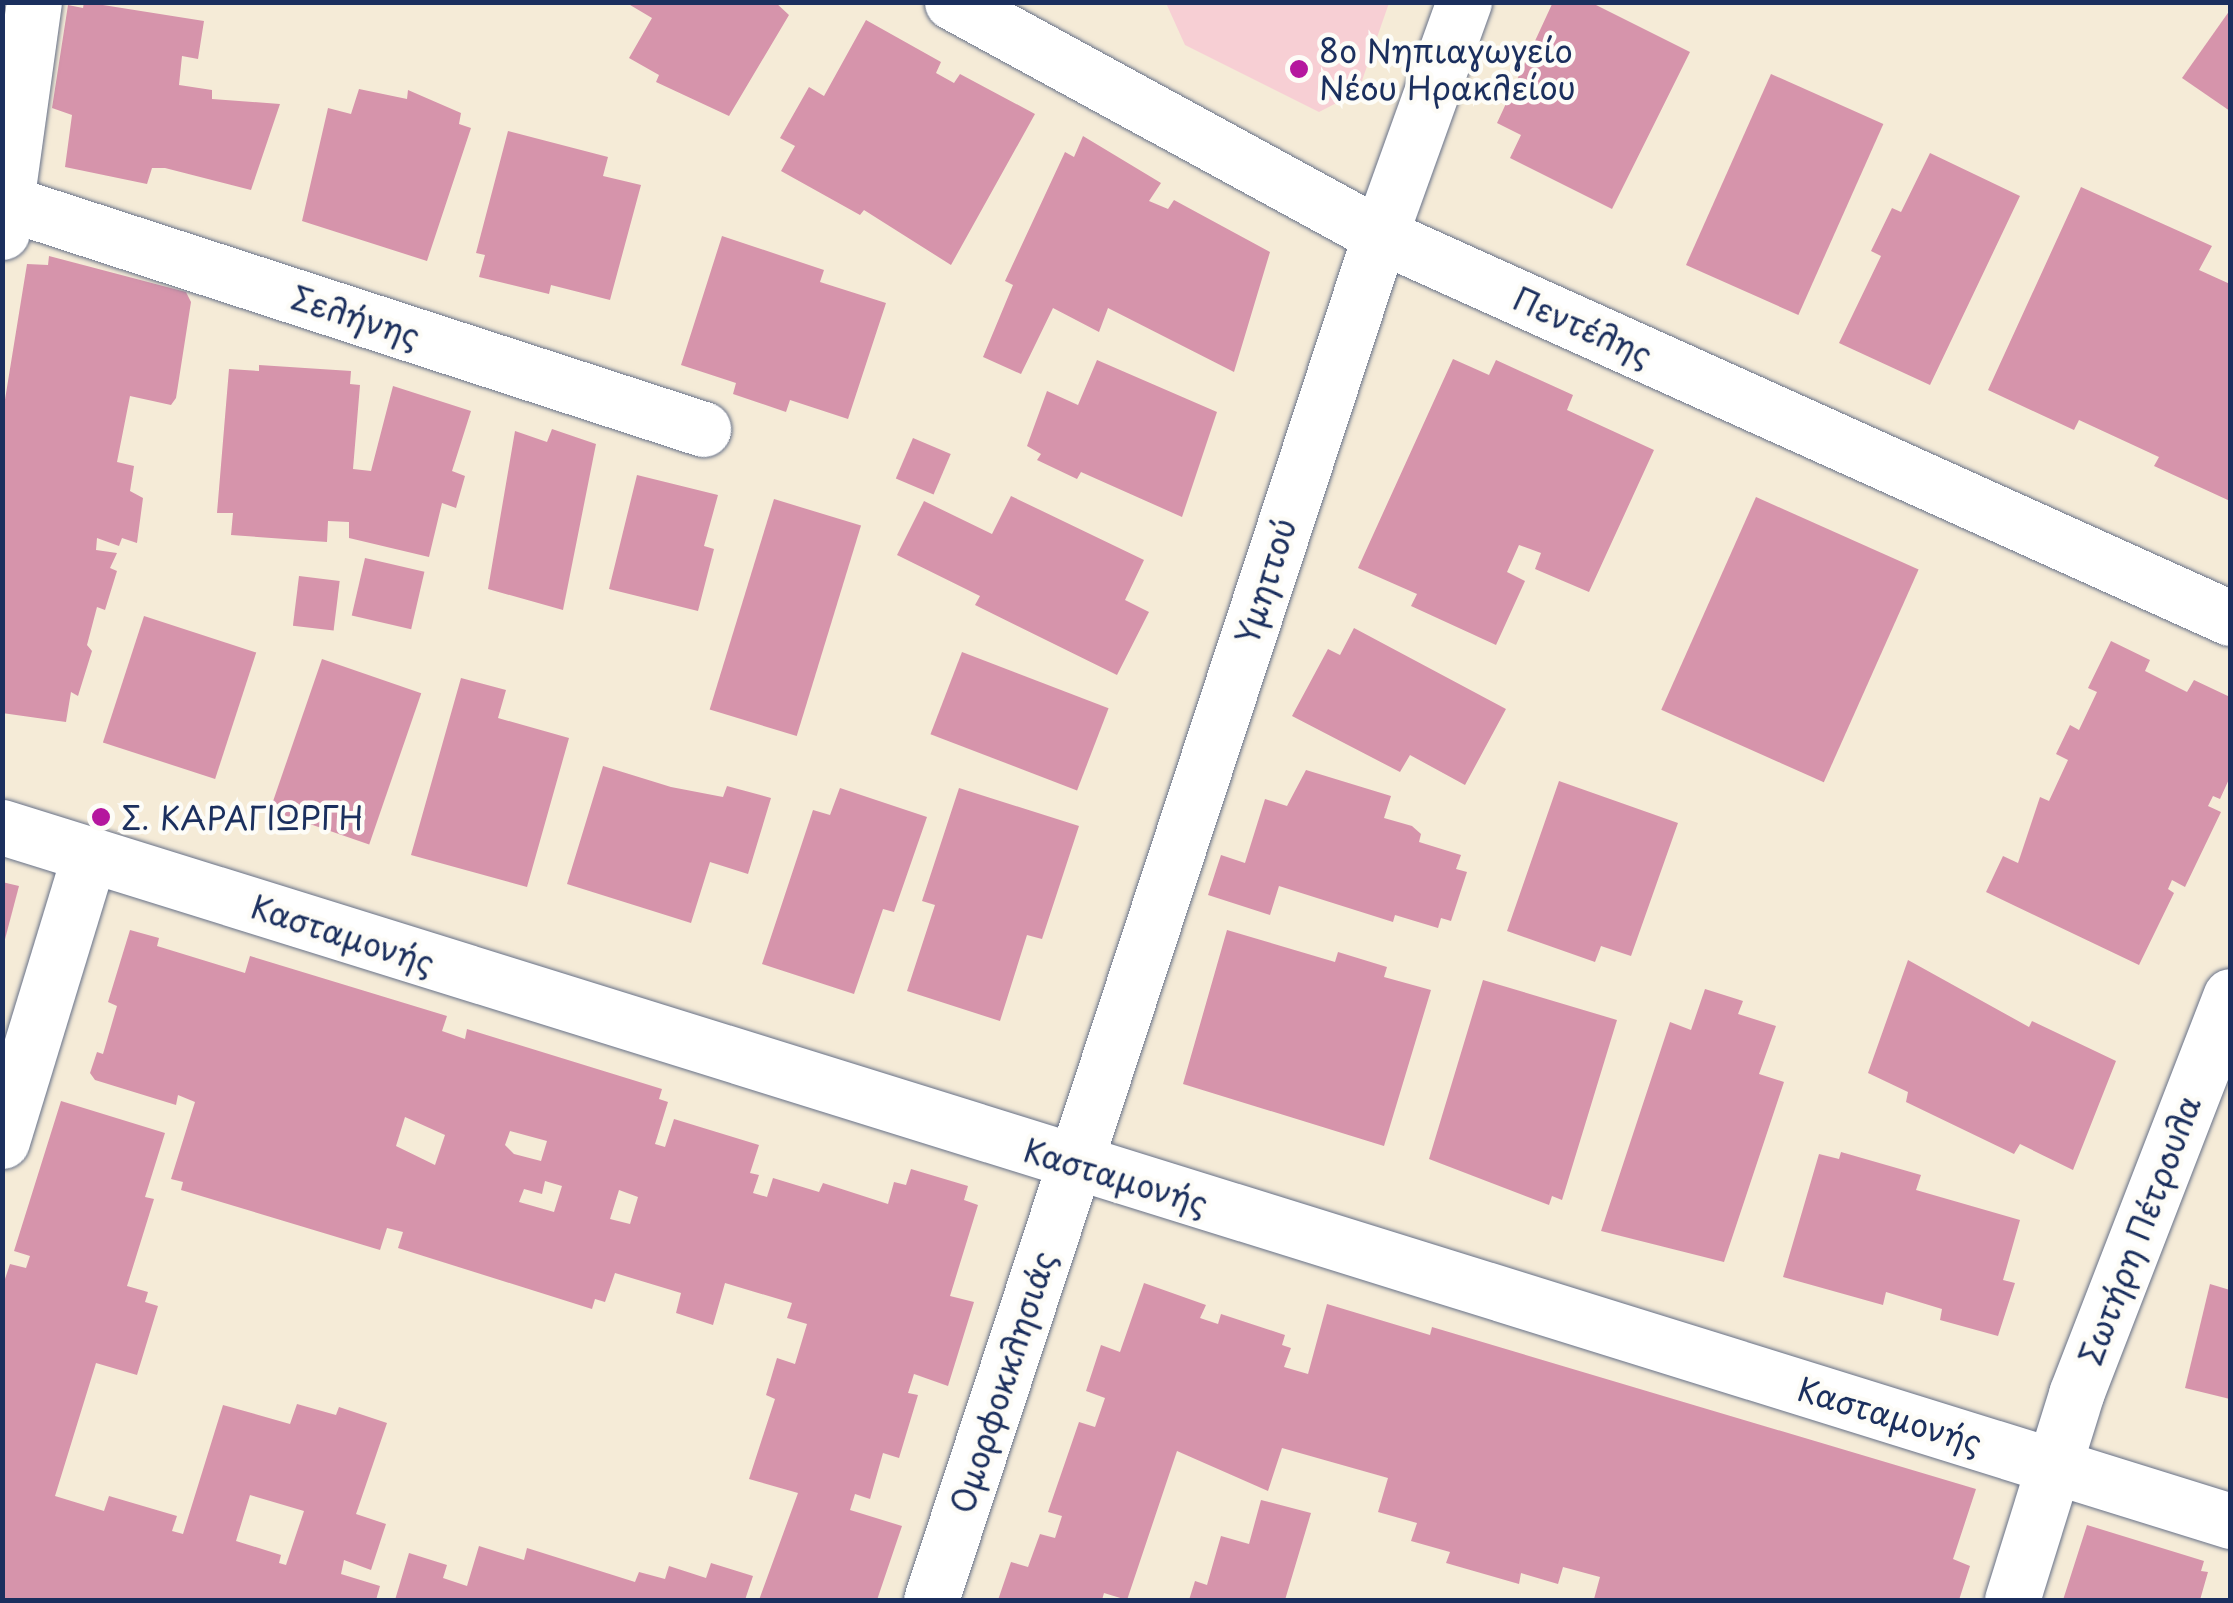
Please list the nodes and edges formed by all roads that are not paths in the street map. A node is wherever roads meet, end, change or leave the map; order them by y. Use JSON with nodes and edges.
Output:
{"nodes":[{"id":1,"x":34,"y":2,"type":"edge"},
{"id":2,"x":952,"y":2,"type":"edge"},
{"id":3,"x":1464,"y":2,"type":"edge"},
{"id":4,"x":7,"y":192,"type":"edge"},
{"id":5,"x":1380,"y":236,"type":"junction"},
{"id":6,"x":703,"y":430,"type":"dead end"},
{"id":7,"x":2230,"y":618,"type":"edge"},
{"id":8,"x":2,"y":827,"type":"edge"},
{"id":9,"x":90,"y":854,"type":"junction"},
{"id":10,"x":2230,"y":996,"type":"edge"},
{"id":11,"x":2,"y":1142,"type":"edge"},
{"id":12,"x":1074,"y":1163,"type":"junction"},
{"id":13,"x":2052,"y":1465,"type":"junction"},
{"id":14,"x":2230,"y":1520,"type":"edge"},
{"id":15,"x":931,"y":1600,"type":"edge"},
{"id":16,"x":2012,"y":1600,"type":"edge"}],
"edges":[{"from":1,"to":4,"type":"street"},
{"from":2,"to":5,"type":"street","name":"Πεντέλης"},
{"from":3,"to":5,"type":"street","name":"Υμηττού"},
{"from":4,"to":6,"type":"street","name":"Σελήνης"},
{"from":5,"to":7,"type":"street","name":"Πεντέλης"},
{"from":5,"to":12,"type":"street","name":"Υμηττού"},
{"from":8,"to":9,"type":"street","name":"Κασταμονής"},
{"from":9,"to":11,"type":"street"},
{"from":9,"to":12,"type":"street","name":"Κασταμονής"},
{"from":10,"to":13,"type":"street","name":"Σωτήρη Πέτρουλα"},
{"from":12,"to":13,"type":"street","name":"Κασταμονής"},
{"from":12,"to":15,"type":"street","name":"Ομορφοκκλησιάς"},
{"from":13,"to":14,"type":"street","name":"Κασταμονής"},
{"from":13,"to":16,"type":"street","name":"Σωτήρη Πέτρουλα"}]}
